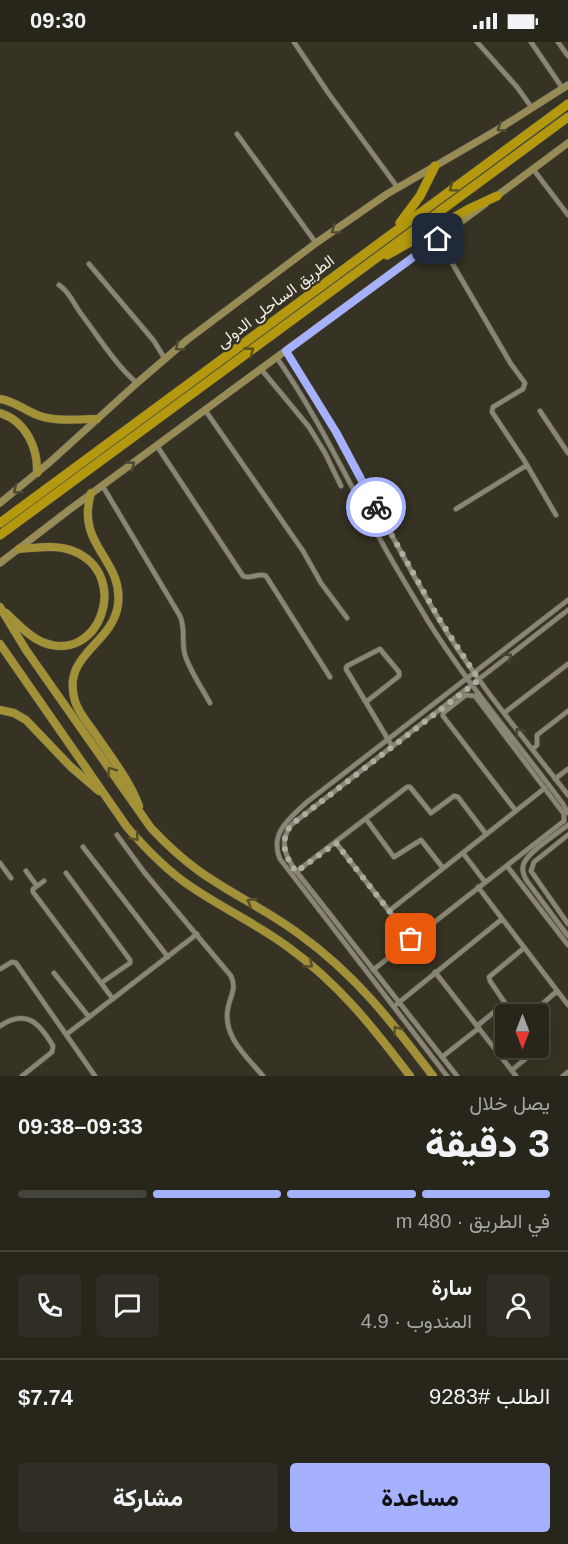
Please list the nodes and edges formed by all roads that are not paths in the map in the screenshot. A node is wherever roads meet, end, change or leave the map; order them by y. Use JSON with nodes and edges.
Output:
{"nodes":[{"id":1,"x":294,"y":42,"type":"edge"},
{"id":2,"x":477,"y":42,"type":"edge"},
{"id":3,"x":531,"y":42,"type":"edge"},
{"id":4,"x":558,"y":42,"type":"edge"},
{"id":5,"x":568,"y":56,"type":"edge"},
{"id":6,"x":566,"y":87,"type":"edge"},
{"id":7,"x":568,"y":104,"type":"edge"},
{"id":8,"x":532,"y":108,"type":"junction"},
{"id":9,"x":568,"y":117,"type":"edge"},
{"id":10,"x":237,"y":134,"type":"dead end"},
{"id":11,"x":568,"y":143,"type":"edge"},
{"id":12,"x":435,"y":166,"type":"junction"},
{"id":13,"x":533,"y":169,"type":"junction"},
{"id":14,"x":398,"y":188,"type":"junction"},
{"id":15,"x":497,"y":196,"type":"junction"},
{"id":16,"x":568,"y":215,"type":"edge"},
{"id":17,"x":396,"y":230,"type":"junction"},
{"id":18,"x":438,"y":239,"type":"junction"},
{"id":19,"x":316,"y":243,"type":"junction"},
{"id":20,"x":89,"y":264,"type":"dead end"},
{"id":21,"x":366,"y":265,"type":"junction"},
{"id":22,"x":59,"y":285,"type":"dead end"},
{"id":23,"x":286,"y":351,"type":"junction"},
{"id":24,"x":277,"y":358,"type":"junction"},
{"id":25,"x":165,"y":359,"type":"junction"},
{"id":26,"x":295,"y":365,"type":"junction"},
{"id":27,"x":261,"y":369,"type":"junction"},
{"id":28,"x":286,"y":371,"type":"junction"},
{"id":29,"x":136,"y":383,"type":"junction"},
{"id":30,"x":310,"y":387,"type":"junction"},
{"id":31,"x":300,"y":392,"type":"junction"},
{"id":32,"x":0,"y":399,"type":"edge"},
{"id":33,"x":205,"y":410,"type":"junction"},
{"id":34,"x":540,"y":411,"type":"dead end"},
{"id":35,"x":0,"y":413,"type":"edge"},
{"id":36,"x":97,"y":419,"type":"junction"},
{"id":37,"x":157,"y":446,"type":"junction"},
{"id":38,"x":568,"y":451,"type":"edge"},
{"id":39,"x":527,"y":465,"type":"junction"},
{"id":40,"x":37,"y":473,"type":"junction"},
{"id":41,"x":102,"y":485,"type":"junction"},
{"id":42,"x":340,"y":486,"type":"dead end"},
{"id":43,"x":91,"y":493,"type":"junction"},
{"id":44,"x":0,"y":503,"type":"edge"},
{"id":45,"x":456,"y":509,"type":"dead end"},
{"id":46,"x":556,"y":514,"type":"dead end"},
{"id":47,"x":0,"y":523,"type":"edge"},
{"id":48,"x":0,"y":535,"type":"edge"},
{"id":49,"x":19,"y":549,"type":"junction"},
{"id":50,"x":0,"y":563,"type":"edge"},
{"id":51,"x":568,"y":600,"type":"edge"},
{"id":52,"x":0,"y":608,"type":"edge"},
{"id":53,"x":568,"y":610,"type":"edge"},
{"id":54,"x":438,"y":617,"type":"junction"},
{"id":55,"x":347,"y":618,"type":"dead end"},
{"id":56,"x":429,"y":622,"type":"junction"},
{"id":57,"x":0,"y":644,"type":"edge"},
{"id":58,"x":567,"y":666,"type":"edge"},
{"id":59,"x":475,"y":673,"type":"junction"},
{"id":60,"x":330,"y":677,"type":"dead end"},
{"id":61,"x":468,"y":678,"type":"junction"},
{"id":62,"x":479,"y":680,"type":"junction"},
{"id":63,"x":472,"y":685,"type":"junction"},
{"id":64,"x":482,"y":701,"type":"junction"},
{"id":65,"x":366,"y":702,"type":"junction"},
{"id":66,"x":454,"y":702,"type":"junction"},
{"id":67,"x":210,"y":703,"type":"dead end"},
{"id":68,"x":0,"y":710,"type":"edge"},
{"id":69,"x":568,"y":711,"type":"edge"},
{"id":70,"x":504,"y":713,"type":"junction"},
{"id":71,"x":388,"y":740,"type":"junction"},
{"id":72,"x":392,"y":746,"type":"junction"},
{"id":73,"x":533,"y":749,"type":"junction"},
{"id":74,"x":568,"y":769,"type":"edge"},
{"id":75,"x":555,"y":779,"type":"junction"},
{"id":76,"x":544,"y":788,"type":"junction"},
{"id":77,"x":105,"y":795,"type":"junction"},
{"id":78,"x":568,"y":795,"type":"edge"},
{"id":79,"x":308,"y":802,"type":"junction"},
{"id":80,"x":312,"y":808,"type":"junction"},
{"id":81,"x":516,"y":811,"type":"junction"},
{"id":82,"x":568,"y":813,"type":"edge"},
{"id":83,"x":142,"y":816,"type":"junction"},
{"id":84,"x":366,"y":819,"type":"junction"},
{"id":85,"x":568,"y":825,"type":"edge"},
{"id":86,"x":486,"y":834,"type":"junction"},
{"id":87,"x":117,"y":835,"type":"dead end"},
{"id":88,"x":568,"y":835,"type":"edge"},
{"id":89,"x":336,"y":843,"type":"junction"},
{"id":90,"x":82,"y":847,"type":"dead end"},
{"id":91,"x":534,"y":849,"type":"junction"},
{"id":92,"x":463,"y":853,"type":"junction"},
{"id":93,"x":0,"y":863,"type":"edge"},
{"id":94,"x":507,"y":866,"type":"junction"},
{"id":95,"x":443,"y":868,"type":"junction"},
{"id":96,"x":26,"y":871,"type":"dead end"},
{"id":97,"x":66,"y":873,"type":"dead end"},
{"id":98,"x":294,"y":873,"type":"junction"},
{"id":99,"x":524,"y":877,"type":"junction"},
{"id":100,"x":11,"y":878,"type":"dead end"},
{"id":101,"x":44,"y":880,"type":"dead end"},
{"id":102,"x":518,"y":880,"type":"junction"},
{"id":103,"x":485,"y":882,"type":"junction"},
{"id":104,"x":37,"y":886,"type":"junction"},
{"id":105,"x":478,"y":887,"type":"junction"},
{"id":106,"x":548,"y":898,"type":"junction"},
{"id":107,"x":542,"y":902,"type":"junction"},
{"id":108,"x":389,"y":910,"type":"junction"},
{"id":109,"x":502,"y":919,"type":"junction"},
{"id":110,"x":568,"y":924,"type":"edge"},
{"id":111,"x":196,"y":934,"type":"junction"},
{"id":112,"x":568,"y":936,"type":"edge"},
{"id":113,"x":411,"y":939,"type":"junction"},
{"id":114,"x":568,"y":945,"type":"edge"},
{"id":115,"x":524,"y":948,"type":"junction"},
{"id":116,"x":168,"y":957,"type":"junction"},
{"id":117,"x":0,"y":969,"type":"edge"},
{"id":118,"x":373,"y":970,"type":"junction"},
{"id":119,"x":435,"y":972,"type":"junction"},
{"id":120,"x":54,"y":973,"type":"dead end"},
{"id":121,"x":101,"y":983,"type":"junction"},
{"id":122,"x":557,"y":992,"type":"junction"},
{"id":123,"x":113,"y":999,"type":"junction"},
{"id":124,"x":399,"y":1002,"type":"junction"},
{"id":125,"x":543,"y":1004,"type":"edge"},
{"id":126,"x":568,"y":1005,"type":"edge"},
{"id":127,"x":394,"y":1008,"type":"junction"},
{"id":128,"x":89,"y":1017,"type":"junction"},
{"id":129,"x":0,"y":1026,"type":"edge"},
{"id":130,"x":478,"y":1027,"type":"junction"},
{"id":131,"x":68,"y":1034,"type":"junction"},
{"id":132,"x":434,"y":1047,"type":"junction"},
{"id":133,"x":428,"y":1052,"type":"junction"},
{"id":134,"x":442,"y":1057,"type":"junction"},
{"id":135,"x":526,"y":1058,"type":"edge"},
{"id":136,"x":512,"y":1070,"type":"junction"},
{"id":137,"x":568,"y":1072,"type":"edge"},
{"id":138,"x":22,"y":1076,"type":"edge"},
{"id":139,"x":95,"y":1076,"type":"edge"},
{"id":140,"x":264,"y":1076,"type":"edge"},
{"id":141,"x":410,"y":1076,"type":"edge"},
{"id":142,"x":433,"y":1076,"type":"edge"},
{"id":143,"x":447,"y":1076,"type":"edge"},
{"id":144,"x":457,"y":1076,"type":"edge"},
{"id":145,"x":516,"y":1076,"type":"edge"},
{"id":146,"x":563,"y":1076,"type":"edge"}],
"edges":[{"from":1,"to":14,"type":"street"},
{"from":2,"to":8,"type":"street"},
{"from":3,"to":6,"type":"street"},
{"from":4,"to":5,"type":"street"},
{"from":6,"to":8,"type":"street"},
{"from":7,"to":17,"type":"highway","name":"الطريق الساحلى الدولى","one_way":true},
{"from":8,"to":12,"type":"street","one_way":true},
{"from":9,"to":21,"type":"highway","name":"الطريق الساحلى الدولى"},
{"from":10,"to":19,"type":"street"},
{"from":11,"to":13,"type":"street"},
{"from":12,"to":14,"type":"street"},
{"from":12,"to":17,"type":"highway"},
{"from":13,"to":15,"type":"street"},
{"from":13,"to":16,"type":"street"},
{"from":14,"to":19,"type":"street","one_way":true},
{"from":15,"to":18,"type":"street"},
{"from":15,"to":21,"type":"highway"},
{"from":17,"to":47,"type":"highway","name":"الطريق الساحلى الدولى"},
{"from":18,"to":23,"type":"street"},
{"from":18,"to":39,"type":"street"},
{"from":19,"to":25,"type":"street","one_way":true},
{"from":20,"to":25,"type":"street"},
{"from":48,"to":21,"type":"highway","name":"الطريق الساحلى الدولى","one_way":true},
{"from":22,"to":29,"type":"street"},
{"from":23,"to":24,"type":"street"},
{"from":23,"to":26,"type":"street"},
{"from":24,"to":27,"type":"street"},
{"from":24,"to":28,"type":"street"},
{"from":25,"to":29,"type":"street"},
{"from":26,"to":28,"type":"street"},
{"from":26,"to":30,"type":"street"},
{"from":27,"to":33,"type":"street"},
{"from":27,"to":42,"type":"street"},
{"from":28,"to":31,"type":"street"},
{"from":29,"to":36,"type":"street"},
{"from":30,"to":31,"type":"street"},
{"from":30,"to":54,"type":"street"},
{"from":31,"to":56,"type":"street"},
{"from":32,"to":36,"type":"main road"},
{"from":33,"to":37,"type":"street"},
{"from":33,"to":55,"type":"street"},
{"from":34,"to":38,"type":"street"},
{"from":35,"to":40,"type":"main road"},
{"from":36,"to":40,"type":"street"},
{"from":41,"to":37,"type":"street","one_way":true},
{"from":37,"to":60,"type":"street"},
{"from":39,"to":45,"type":"street"},
{"from":39,"to":46,"type":"street"},
{"from":40,"to":44,"type":"street","one_way":true},
{"from":41,"to":43,"type":"street"},
{"from":41,"to":67,"type":"street"},
{"from":43,"to":49,"type":"street"},
{"from":43,"to":83,"type":"main road"},
{"from":49,"to":50,"type":"street"},
{"from":49,"to":52,"type":"main road"},
{"from":51,"to":59,"type":"street"},
{"from":83,"to":52,"type":"main road","one_way":true},
{"from":62,"to":53,"type":"street","one_way":true},
{"from":54,"to":56,"type":"street"},
{"from":54,"to":59,"type":"street"},
{"from":56,"to":61,"type":"street"},
{"from":57,"to":77,"type":"main road"},
{"from":58,"to":70,"type":"street"},
{"from":59,"to":61,"type":"street"},
{"from":59,"to":62,"type":"street"},
{"from":61,"to":63,"type":"street"},
{"from":61,"to":71,"type":"street"},
{"from":62,"to":63,"type":"street"},
{"from":62,"to":70,"type":"street"},
{"from":63,"to":64,"type":"street"},
{"from":63,"to":66,"type":"street"},
{"from":64,"to":66,"type":"street"},
{"from":64,"to":76,"type":"street"},
{"from":64,"to":82,"type":"street"},
{"from":65,"to":65,"type":"street"},
{"from":65,"to":71,"type":"street"},
{"from":66,"to":72,"type":"street"},
{"from":66,"to":81,"type":"street"},
{"from":68,"to":77,"type":"main road"},
{"from":69,"to":73,"type":"street"},
{"from":73,"to":70,"type":"street","one_way":true},
{"from":71,"to":72,"type":"street"},
{"from":71,"to":79,"type":"street"},
{"from":72,"to":80,"type":"street"},
{"from":73,"to":75,"type":"street"},
{"from":74,"to":75,"type":"street"},
{"from":75,"to":78,"type":"street"},
{"from":76,"to":81,"type":"street"},
{"from":76,"to":91,"type":"street"},
{"from":77,"to":141,"type":"main road","one_way":true},
{"from":79,"to":80,"type":"street"},
{"from":79,"to":98,"type":"street"},
{"from":80,"to":98,"type":"street"},
{"from":81,"to":86,"type":"street"},
{"from":142,"to":83,"type":"main road","one_way":true},
{"from":84,"to":86,"type":"street"},
{"from":84,"to":89,"type":"street"},
{"from":84,"to":95,"type":"street"},
{"from":85,"to":91,"type":"street"},
{"from":86,"to":92,"type":"street"},
{"from":87,"to":111,"type":"street"},
{"from":88,"to":106,"type":"street"},
{"from":89,"to":98,"type":"street"},
{"from":89,"to":108,"type":"street"},
{"from":90,"to":116,"type":"street"},
{"from":91,"to":94,"type":"street"},
{"from":91,"to":99,"type":"street"},
{"from":92,"to":95,"type":"street"},
{"from":92,"to":103,"type":"street"},
{"from":93,"to":100,"type":"street"},
{"from":94,"to":102,"type":"street"},
{"from":94,"to":103,"type":"street"},
{"from":95,"to":108,"type":"street"},
{"from":96,"to":104,"type":"street"},
{"from":97,"to":121,"type":"street"},
{"from":98,"to":118,"type":"street"},
{"from":98,"to":127,"type":"street"},
{"from":99,"to":102,"type":"street"},
{"from":99,"to":107,"type":"street"},
{"from":101,"to":104,"type":"street"},
{"from":102,"to":114,"type":"street"},
{"from":103,"to":105,"type":"street"},
{"from":104,"to":121,"type":"street"},
{"from":105,"to":109,"type":"street"},
{"from":105,"to":113,"type":"street"},
{"from":106,"to":107,"type":"street"},
{"from":106,"to":110,"type":"street"},
{"from":107,"to":112,"type":"street"},
{"from":108,"to":113,"type":"street"},
{"from":109,"to":115,"type":"street"},
{"from":109,"to":119,"type":"street"},
{"from":111,"to":116,"type":"street"},
{"from":111,"to":140,"type":"street"},
{"from":113,"to":118,"type":"street"},
{"from":115,"to":122,"type":"street"},
{"from":115,"to":130,"type":"street"},
{"from":116,"to":123,"type":"street"},
{"from":117,"to":131,"type":"street"},
{"from":118,"to":124,"type":"street"},
{"from":119,"to":124,"type":"street"},
{"from":119,"to":130,"type":"street"},
{"from":120,"to":128,"type":"street"},
{"from":121,"to":123,"type":"street"},
{"from":122,"to":125,"type":"street"},
{"from":122,"to":126,"type":"street"},
{"from":123,"to":128,"type":"street"},
{"from":124,"to":127,"type":"street"},
{"from":124,"to":132,"type":"street"},
{"from":127,"to":133,"type":"street"},
{"from":128,"to":131,"type":"street"},
{"from":129,"to":138,"type":"street"},
{"from":130,"to":134,"type":"street"},
{"from":130,"to":136,"type":"street"},
{"from":131,"to":139,"type":"street"},
{"from":132,"to":133,"type":"street"},
{"from":132,"to":134,"type":"street"},
{"from":133,"to":143,"type":"street"},
{"from":134,"to":144,"type":"street"},
{"from":135,"to":136,"type":"street"},
{"from":136,"to":145,"type":"street"},
{"from":137,"to":146,"type":"street"}]}
